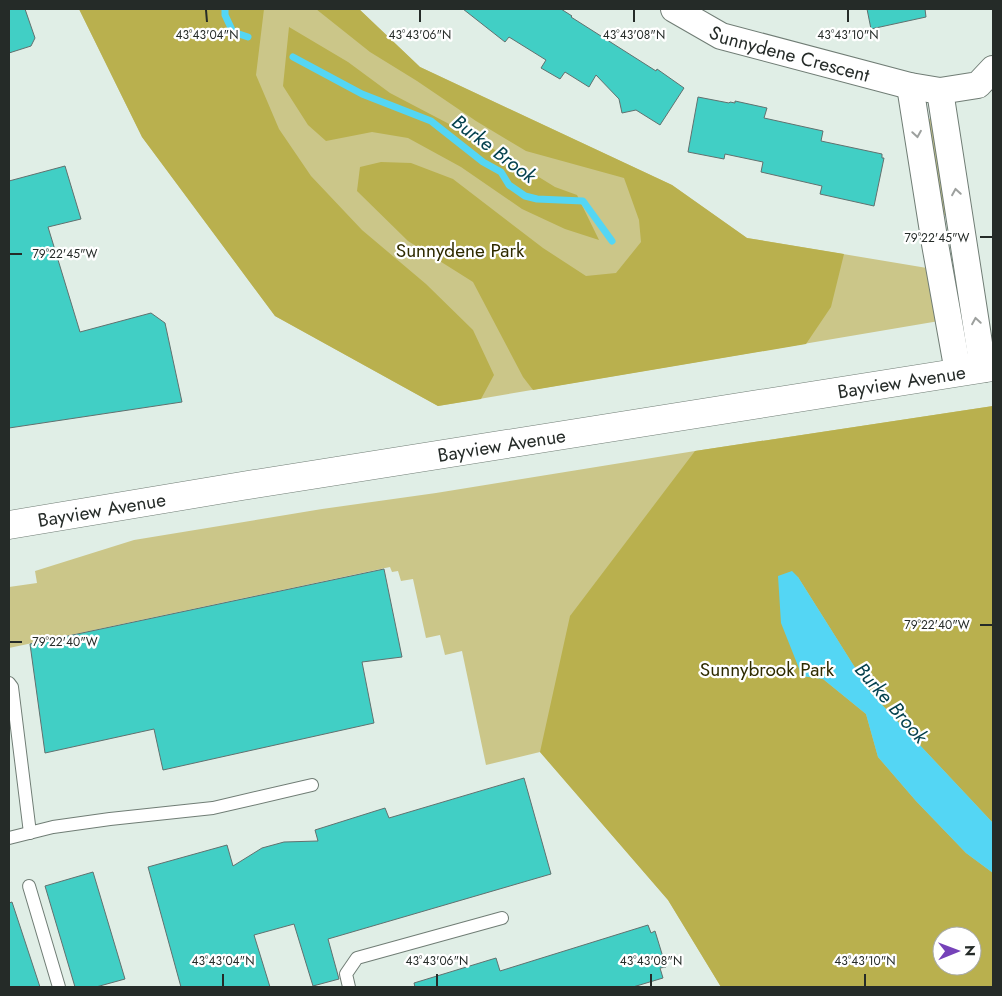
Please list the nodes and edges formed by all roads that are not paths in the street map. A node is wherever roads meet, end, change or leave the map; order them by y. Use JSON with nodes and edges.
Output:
{"nodes":[{"id":1,"x":674,"y":9,"type":"edge"},
{"id":2,"x":993,"y":69,"type":"edge"},
{"id":3,"x":910,"y":86,"type":"junction"},
{"id":4,"x":940,"y":91,"type":"junction"},
{"id":5,"x":963,"y":240,"type":"junction"},
{"id":6,"x":935,"y":244,"type":"junction"},
{"id":7,"x":978,"y":369,"type":"edge"},
{"id":8,"x":9,"y":526,"type":"edge"},
{"id":9,"x":9,"y":683,"type":"edge"},
{"id":10,"x":312,"y":786,"type":"dead end"},
{"id":11,"x":30,"y":833,"type":"junction"},
{"id":12,"x":9,"y":838,"type":"edge"},
{"id":13,"x":29,"y":886,"type":"dead end"},
{"id":14,"x":502,"y":918,"type":"dead end"},
{"id":15,"x":59,"y":987,"type":"edge"},
{"id":16,"x":349,"y":987,"type":"edge"}],
"edges":[{"from":1,"to":3,"type":"street","name":"Sunnydene Crescent"},
{"from":2,"to":4,"type":"street","name":"Sunnydene Crescent"},
{"from":3,"to":4,"type":"street","name":"Sunnydene Crescent"},
{"from":3,"to":6,"type":"street","one_way":true},
{"from":5,"to":4,"type":"street","one_way":true},
{"from":5,"to":6,"type":"street"},
{"from":7,"to":5,"type":"street","one_way":true},
{"from":6,"to":7,"type":"street"},
{"from":7,"to":8,"type":"main road","name":"Bayview Avenue"},
{"from":9,"to":11,"type":"lane"},
{"from":10,"to":11,"type":"lane"},
{"from":11,"to":12,"type":"lane"},
{"from":13,"to":15,"type":"lane"},
{"from":14,"to":16,"type":"lane"}]}
